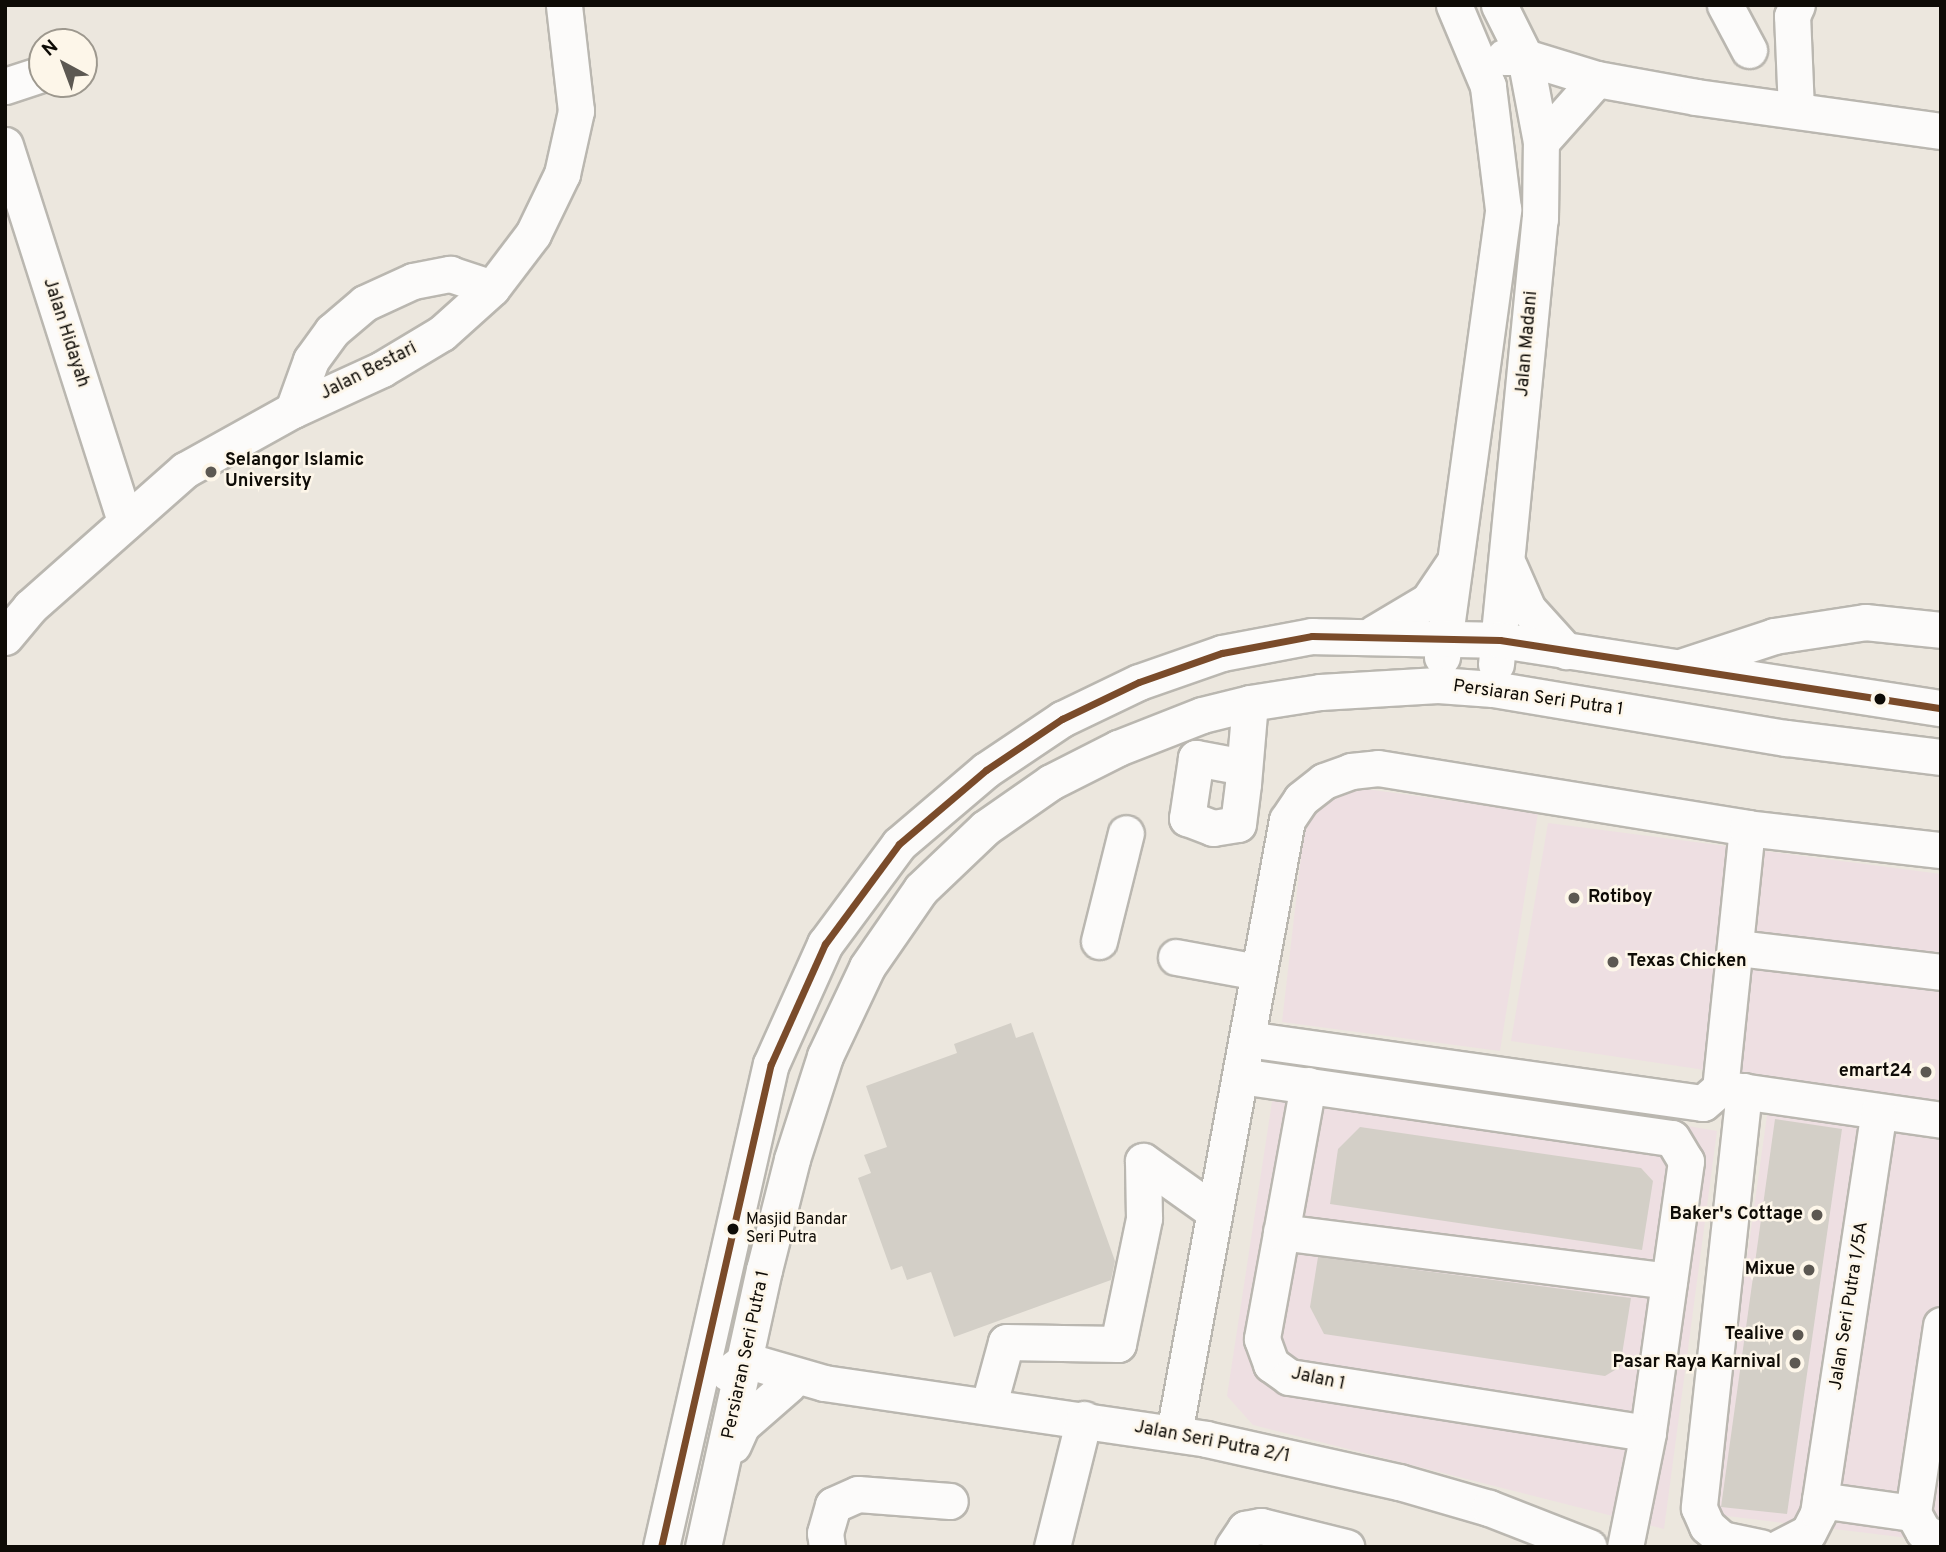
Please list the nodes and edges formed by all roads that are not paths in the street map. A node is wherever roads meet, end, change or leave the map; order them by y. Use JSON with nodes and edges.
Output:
{"nodes":[{"id":1,"x":564,"y":5,"type":"edge"},
{"id":2,"x":1454,"y":5,"type":"edge"},
{"id":3,"x":1499,"y":5,"type":"edge"},
{"id":4,"x":1725,"y":5,"type":"edge"},
{"id":5,"x":1792,"y":9,"type":"edge"},
{"id":6,"x":1749,"y":50,"type":"dead end"},
{"id":7,"x":1476,"y":56,"type":"junction"},
{"id":8,"x":1525,"y":57,"type":"junction"},
{"id":9,"x":28,"y":79,"type":"edge"},
{"id":10,"x":1597,"y":79,"type":"junction"},
{"id":11,"x":5,"y":86,"type":"edge"},
{"id":12,"x":1796,"y":110,"type":"junction"},
{"id":13,"x":1941,"y":131,"type":"edge"},
{"id":14,"x":1541,"y":142,"type":"junction"},
{"id":15,"x":5,"y":145,"type":"edge"},
{"id":16,"x":492,"y":288,"type":"junction"},
{"id":17,"x":293,"y":410,"type":"junction"},
{"id":18,"x":125,"y":522,"type":"junction"},
{"id":19,"x":1457,"y":555,"type":"junction"},
{"id":20,"x":1507,"y":559,"type":"junction"},
{"id":21,"x":1941,"y":630,"type":"edge"},
{"id":22,"x":1367,"y":636,"type":"junction"},
{"id":23,"x":1446,"y":636,"type":"junction"},
{"id":24,"x":5,"y":638,"type":"edge"},
{"id":25,"x":1500,"y":640,"type":"junction"},
{"id":26,"x":1566,"y":651,"type":"junction"},
{"id":27,"x":1677,"y":668,"type":"junction"},
{"id":28,"x":1438,"y":685,"type":"junction"},
{"id":29,"x":1493,"y":689,"type":"junction"},
{"id":30,"x":1250,"y":703,"type":"junction"},
{"id":31,"x":1941,"y":708,"type":"edge"},
{"id":32,"x":1941,"y":757,"type":"edge"},
{"id":33,"x":1244,"y":766,"type":"dead end"},
{"id":34,"x":1747,"y":828,"type":"junction"},
{"id":35,"x":1126,"y":833,"type":"dead end"},
{"id":36,"x":1941,"y":850,"type":"edge"},
{"id":37,"x":1099,"y":941,"type":"dead end"},
{"id":38,"x":1737,"y":948,"type":"junction"},
{"id":39,"x":1175,"y":957,"type":"dead end"},
{"id":40,"x":1258,"y":972,"type":"junction"},
{"id":41,"x":1941,"y":972,"type":"edge"},
{"id":42,"x":1247,"y":1039,"type":"junction"},
{"id":43,"x":1240,"y":1076,"type":"junction"},
{"id":44,"x":1308,"y":1085,"type":"junction"},
{"id":45,"x":1732,"y":1089,"type":"junction"},
{"id":46,"x":1879,"y":1112,"type":"junction"},
{"id":47,"x":1941,"y":1120,"type":"edge"},
{"id":48,"x":1212,"y":1210,"type":"junction"},
{"id":49,"x":736,"y":1226,"type":"junction"},
{"id":50,"x":1281,"y":1232,"type":"junction"},
{"id":51,"x":764,"y":1270,"type":"junction"},
{"id":52,"x":1669,"y":1281,"type":"junction"},
{"id":53,"x":1941,"y":1325,"type":"edge"},
{"id":54,"x":740,"y":1369,"type":"junction"},
{"id":55,"x":790,"y":1378,"type":"junction"},
{"id":56,"x":989,"y":1405,"type":"junction"},
{"id":57,"x":1084,"y":1419,"type":"junction"},
{"id":58,"x":1174,"y":1433,"type":"junction"},
{"id":59,"x":1648,"y":1433,"type":"junction"},
{"id":60,"x":723,"y":1466,"type":"junction"},
{"id":61,"x":1821,"y":1500,"type":"junction"},
{"id":62,"x":950,"y":1501,"type":"dead end"},
{"id":63,"x":1913,"y":1513,"type":"junction"},
{"id":64,"x":1800,"y":1542,"type":"edge"},
{"id":65,"x":1941,"y":1542,"type":"edge"},
{"id":66,"x":662,"y":1547,"type":"edge"},
{"id":67,"x":703,"y":1547,"type":"edge"},
{"id":68,"x":827,"y":1547,"type":"edge"},
{"id":69,"x":1052,"y":1547,"type":"edge"},
{"id":70,"x":1233,"y":1547,"type":"edge"},
{"id":71,"x":1346,"y":1547,"type":"edge"},
{"id":72,"x":1589,"y":1547,"type":"edge"},
{"id":73,"x":1625,"y":1547,"type":"edge"},
{"id":74,"x":1761,"y":1547,"type":"edge"}],
"edges":[{"from":1,"to":16,"type":"street","name":"Jalan Bestari"},
{"from":2,"to":7,"type":"street"},
{"from":3,"to":8,"type":"street","name":"Jalan Madani"},
{"from":4,"to":6,"type":"street"},
{"from":5,"to":12,"type":"street"},
{"from":7,"to":8,"type":"street"},
{"from":7,"to":19,"type":"street"},
{"from":8,"to":10,"type":"street"},
{"from":8,"to":14,"type":"street","name":"Jalan Madani"},
{"from":9,"to":11,"type":"street"},
{"from":10,"to":12,"type":"street"},
{"from":10,"to":14,"type":"street"},
{"from":12,"to":13,"type":"street"},
{"from":14,"to":20,"type":"street","name":"Jalan Madani"},
{"from":15,"to":18,"type":"street","name":"Jalan Hidayah"},
{"from":16,"to":17,"type":"street","name":"Jalan Bestari"},
{"from":16,"to":17,"type":"street"},
{"from":17,"to":18,"type":"street","name":"Jalan Bestari"},
{"from":18,"to":24,"type":"street","name":"Jalan Bestari"},
{"from":19,"to":22,"type":"street"},
{"from":19,"to":23,"type":"street"},
{"from":20,"to":25,"type":"street","name":"Jalan Madani"},
{"from":20,"to":26,"type":"street"},
{"from":21,"to":27,"type":"street"},
{"from":22,"to":23,"type":"street"},
{"from":22,"to":49,"type":"street"},
{"from":23,"to":25,"type":"street"},
{"from":23,"to":28,"type":"street"},
{"from":25,"to":26,"type":"street"},
{"from":25,"to":29,"type":"street","name":"Jalan Madani"},
{"from":26,"to":27,"type":"street"},
{"from":27,"to":31,"type":"street"},
{"from":28,"to":29,"type":"street","name":"Persiaran Seri Putra 1"},
{"from":28,"to":30,"type":"street","name":"Persiaran Seri Putra 1"},
{"from":29,"to":32,"type":"street","name":"Persiaran Seri Putra 1"},
{"from":30,"to":33,"type":"street"},
{"from":30,"to":51,"type":"street","name":"Persiaran Seri Putra 1"},
{"from":34,"to":36,"type":"street"},
{"from":34,"to":38,"type":"street"},
{"from":34,"to":40,"type":"street"},
{"from":35,"to":37,"type":"street"},
{"from":38,"to":41,"type":"street"},
{"from":38,"to":45,"type":"street"},
{"from":39,"to":40,"type":"street"},
{"from":40,"to":42,"type":"street"},
{"from":42,"to":43,"type":"street"},
{"from":42,"to":45,"type":"street"},
{"from":43,"to":44,"type":"street"},
{"from":43,"to":48,"type":"street"},
{"from":44,"to":50,"type":"street","name":"Jalan 1"},
{"from":44,"to":52,"type":"street"},
{"from":45,"to":46,"type":"street"},
{"from":45,"to":74,"type":"street"},
{"from":46,"to":47,"type":"street"},
{"from":46,"to":61,"type":"street","name":"Jalan Seri Putra 1/5A"},
{"from":48,"to":56,"type":"street"},
{"from":48,"to":58,"type":"street"},
{"from":49,"to":54,"type":"street"},
{"from":49,"to":66,"type":"street"},
{"from":50,"to":52,"type":"street"},
{"from":50,"to":59,"type":"street","name":"Jalan 1"},
{"from":51,"to":54,"type":"street","name":"Persiaran Seri Putra 1"},
{"from":51,"to":55,"type":"street"},
{"from":52,"to":59,"type":"street"},
{"from":53,"to":63,"type":"street"},
{"from":54,"to":55,"type":"street","name":"Jalan Seri Putra 2/1"},
{"from":54,"to":60,"type":"street","name":"Persiaran Seri Putra 1"},
{"from":54,"to":66,"type":"street"},
{"from":55,"to":56,"type":"street","name":"Jalan Seri Putra 2/1"},
{"from":55,"to":60,"type":"street"},
{"from":56,"to":57,"type":"street","name":"Jalan Seri Putra 2/1"},
{"from":57,"to":58,"type":"street","name":"Jalan Seri Putra 2/1"},
{"from":57,"to":69,"type":"street"},
{"from":58,"to":72,"type":"street","name":"Jalan Seri Putra 2/1"},
{"from":59,"to":73,"type":"street"},
{"from":60,"to":67,"type":"street","name":"Persiaran Seri Putra 1"},
{"from":61,"to":63,"type":"street"},
{"from":61,"to":64,"type":"street","name":"Jalan Seri Putra 1/5A"},
{"from":62,"to":68,"type":"street"},
{"from":63,"to":65,"type":"street"},
{"from":70,"to":71,"type":"street"}]}
